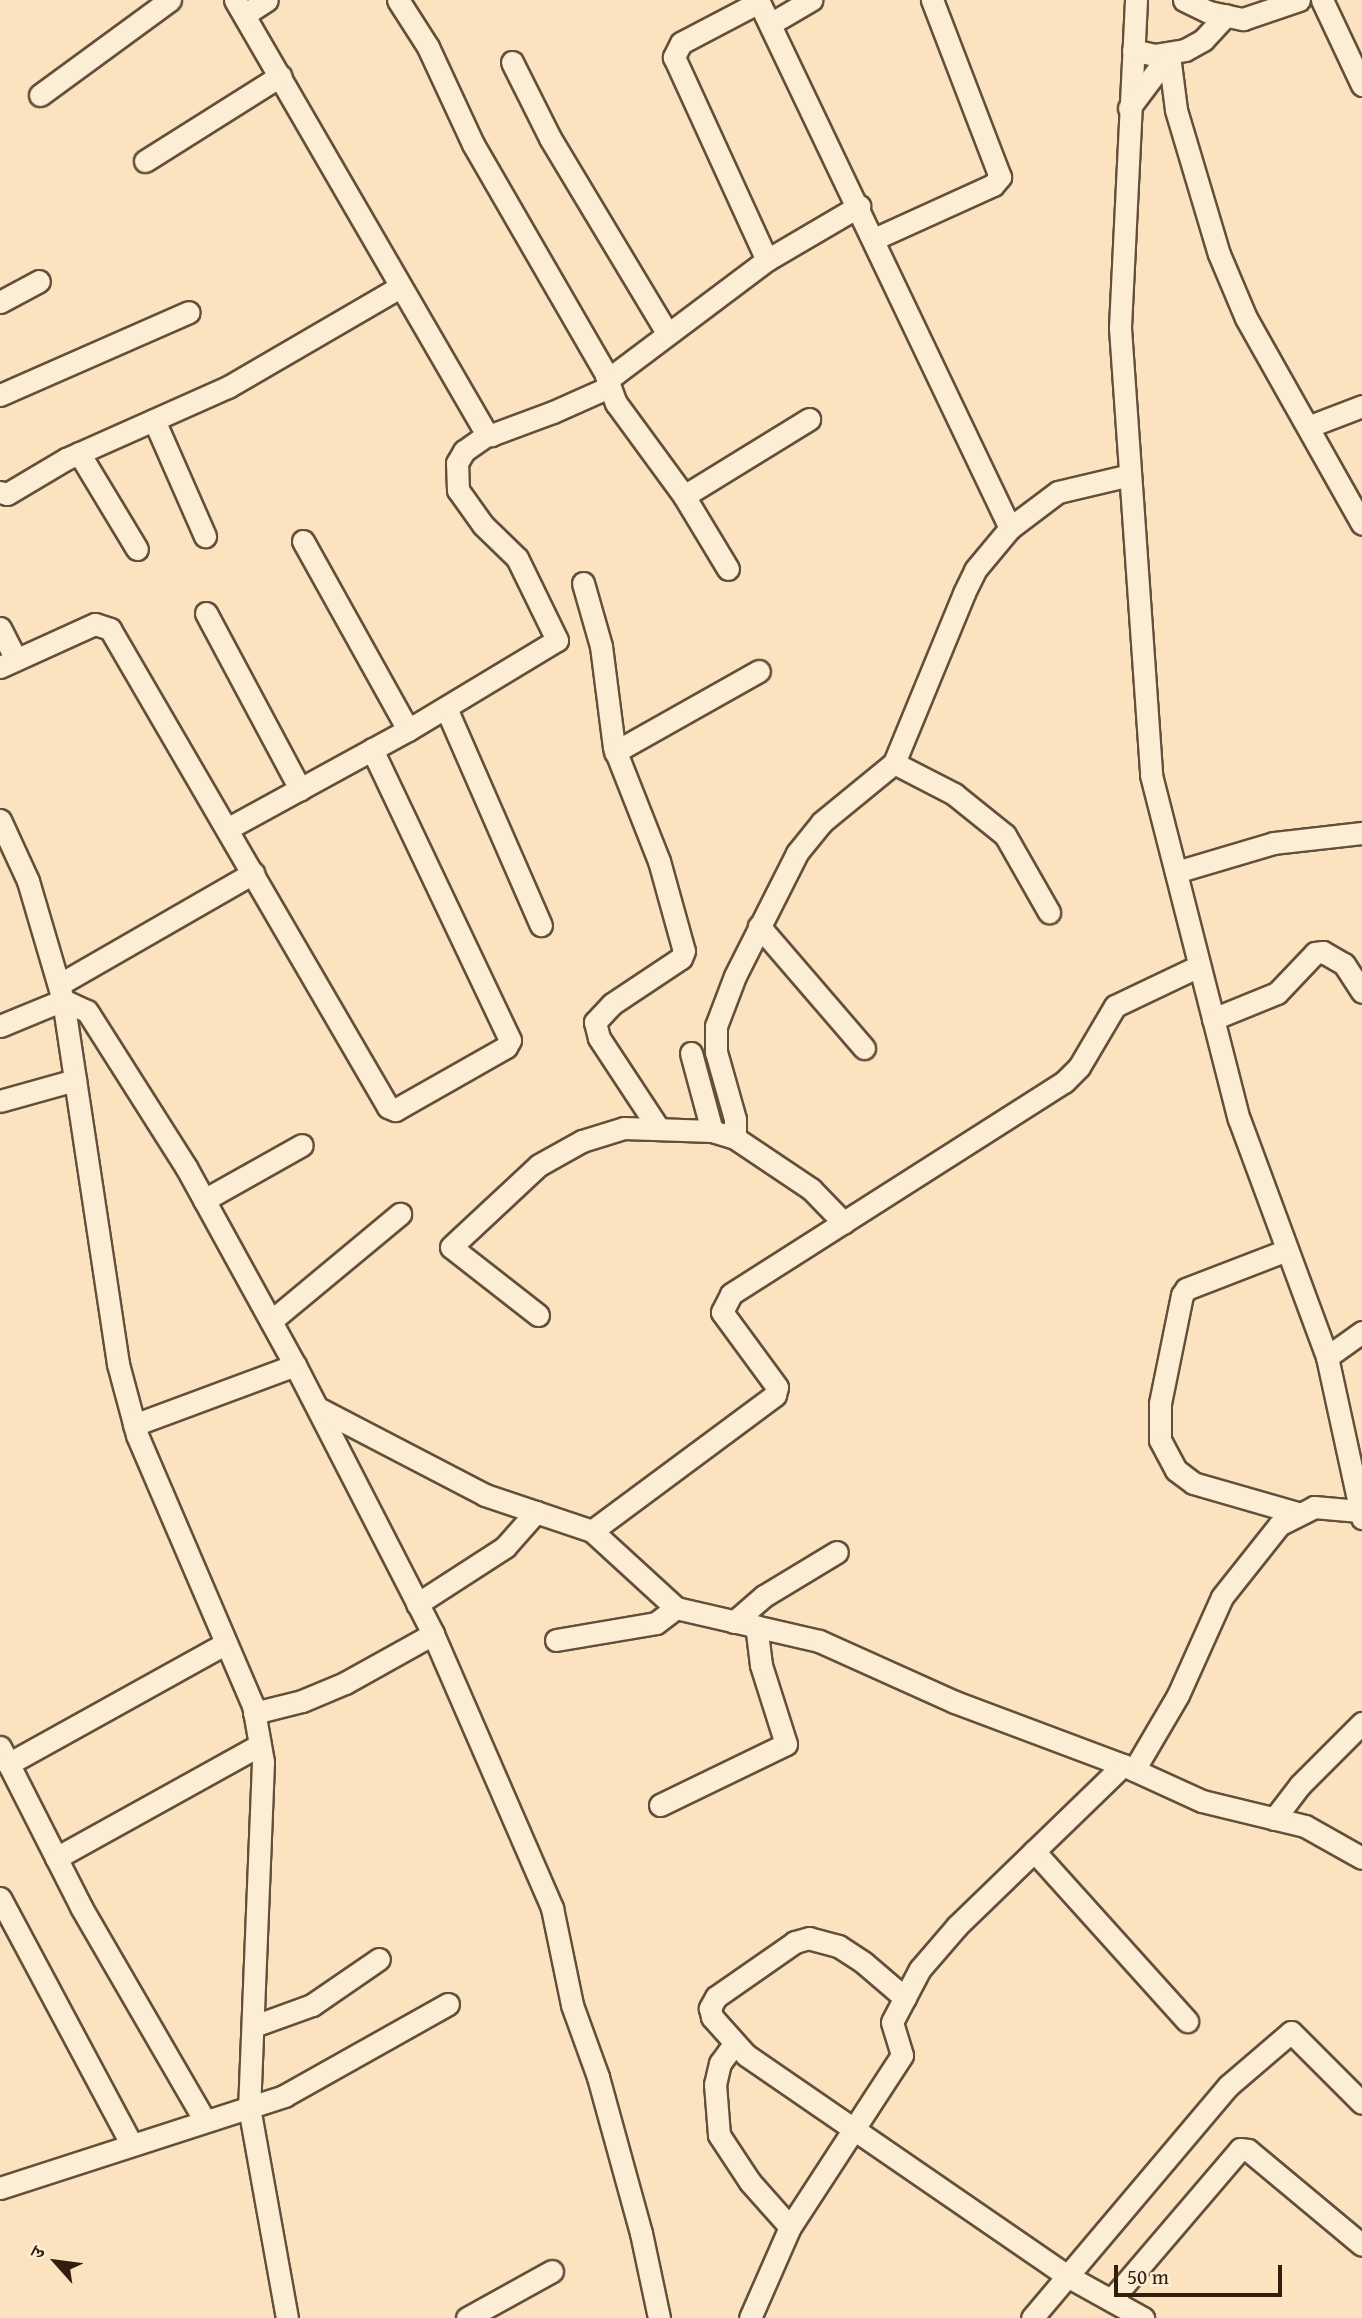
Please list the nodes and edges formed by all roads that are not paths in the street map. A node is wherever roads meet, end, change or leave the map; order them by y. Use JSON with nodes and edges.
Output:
{"nodes":[{"id":1,"x":170,"y":0,"type":"edge"},
{"id":2,"x":267,"y":0,"type":"edge"},
{"id":3,"x":398,"y":0,"type":"edge"},
{"id":4,"x":811,"y":0,"type":"edge"},
{"id":5,"x":932,"y":0,"type":"edge"},
{"id":6,"x":1136,"y":0,"type":"edge"},
{"id":7,"x":1184,"y":0,"type":"edge"},
{"id":8,"x":1299,"y":0,"type":"edge"},
{"id":9,"x":1322,"y":0,"type":"edge"},
{"id":10,"x":759,"y":1,"type":"edge"},
{"id":11,"x":239,"y":8,"type":"edge"},
{"id":12,"x":1226,"y":15,"type":"junction"},
{"id":13,"x":770,"y":24,"type":"junction"},
{"id":14,"x":1133,"y":50,"type":"junction"},
{"id":15,"x":1169,"y":55,"type":"junction"},
{"id":16,"x":512,"y":62,"type":"dead end"},
{"id":17,"x":280,"y":76,"type":"junction"},
{"id":18,"x":1362,"y":85,"type":"edge"},
{"id":19,"x":40,"y":95,"type":"dead end"},
{"id":20,"x":1129,"y":108,"type":"junction"},
{"id":21,"x":145,"y":161,"type":"dead end"},
{"id":22,"x":859,"y":206,"type":"junction"},
{"id":23,"x":874,"y":239,"type":"junction"},
{"id":24,"x":767,"y":260,"type":"junction"},
{"id":25,"x":39,"y":281,"type":"dead end"},
{"id":26,"x":400,"y":287,"type":"junction"},
{"id":27,"x":0,"y":302,"type":"edge"},
{"id":28,"x":189,"y":312,"type":"dead end"},
{"id":29,"x":667,"y":333,"type":"junction"},
{"id":30,"x":606,"y":381,"type":"junction"},
{"id":31,"x":0,"y":395,"type":"edge"},
{"id":32,"x":1362,"y":406,"type":"edge"},
{"id":33,"x":809,"y":419,"type":"dead end"},
{"id":34,"x":154,"y":420,"type":"junction"},
{"id":35,"x":1310,"y":426,"type":"junction"},
{"id":36,"x":488,"y":434,"type":"junction"},
{"id":37,"x":79,"y":453,"type":"junction"},
{"id":38,"x":1130,"y":475,"type":"junction"},
{"id":39,"x":0,"y":492,"type":"edge"},
{"id":40,"x":684,"y":496,"type":"junction"},
{"id":41,"x":1362,"y":524,"type":"edge"},
{"id":42,"x":1010,"y":528,"type":"junction"},
{"id":43,"x":205,"y":536,"type":"dead end"},
{"id":44,"x":303,"y":541,"type":"dead end"},
{"id":45,"x":137,"y":549,"type":"dead end"},
{"id":46,"x":728,"y":569,"type":"dead end"},
{"id":47,"x":583,"y":583,"type":"dead end"},
{"id":48,"x":206,"y":613,"type":"dead end"},
{"id":49,"x":0,"y":628,"type":"edge"},
{"id":50,"x":8,"y":663,"type":"edge"},
{"id":51,"x":759,"y":671,"type":"dead end"},
{"id":52,"x":446,"y":708,"type":"junction"},
{"id":53,"x":408,"y":730,"type":"junction"},
{"id":54,"x":372,"y":749,"type":"junction"},
{"id":55,"x":615,"y":752,"type":"junction"},
{"id":56,"x":894,"y":763,"type":"junction"},
{"id":57,"x":300,"y":789,"type":"junction"},
{"id":58,"x":1,"y":823,"type":"edge"},
{"id":59,"x":227,"y":829,"type":"junction"},
{"id":60,"x":1362,"y":833,"type":"edge"},
{"id":61,"x":1176,"y":872,"type":"junction"},
{"id":62,"x":253,"y":873,"type":"junction"},
{"id":63,"x":1049,"y":912,"type":"dead end"},
{"id":64,"x":541,"y":926,"type":"dead end"},
{"id":65,"x":760,"y":926,"type":"junction"},
{"id":66,"x":1199,"y":966,"type":"junction"},
{"id":67,"x":62,"y":992,"type":"junction"},
{"id":68,"x":1362,"y":992,"type":"edge"},
{"id":69,"x":1213,"y":1019,"type":"junction"},
{"id":70,"x":0,"y":1026,"type":"edge"},
{"id":71,"x":864,"y":1048,"type":"dead end"},
{"id":72,"x":691,"y":1053,"type":"dead end"},
{"id":73,"x":75,"y":1080,"type":"junction"},
{"id":74,"x":0,"y":1101,"type":"edge"},
{"id":75,"x":657,"y":1126,"type":"junction"},
{"id":76,"x":712,"y":1131,"type":"junction"},
{"id":77,"x":736,"y":1138,"type":"junction"},
{"id":78,"x":302,"y":1145,"type":"dead end"},
{"id":79,"x":204,"y":1200,"type":"junction"},
{"id":80,"x":400,"y":1214,"type":"dead end"},
{"id":81,"x":844,"y":1223,"type":"junction"},
{"id":82,"x":1287,"y":1250,"type":"junction"},
{"id":83,"x":538,"y":1315,"type":"dead end"},
{"id":84,"x":271,"y":1321,"type":"junction"},
{"id":85,"x":1362,"y":1332,"type":"edge"},
{"id":86,"x":1327,"y":1357,"type":"junction"},
{"id":87,"x":295,"y":1365,"type":"junction"},
{"id":88,"x":318,"y":1408,"type":"junction"},
{"id":89,"x":134,"y":1425,"type":"junction"},
{"id":90,"x":536,"y":1512,"type":"junction"},
{"id":91,"x":1297,"y":1513,"type":"junction"},
{"id":92,"x":1361,"y":1514,"type":"edge"},
{"id":93,"x":592,"y":1531,"type":"junction"},
{"id":94,"x":837,"y":1552,"type":"dead end"},
{"id":95,"x":417,"y":1604,"type":"junction"},
{"id":96,"x":676,"y":1608,"type":"junction"},
{"id":97,"x":734,"y":1622,"type":"junction"},
{"id":98,"x":756,"y":1626,"type":"junction"},
{"id":99,"x":433,"y":1634,"type":"junction"},
{"id":100,"x":556,"y":1640,"type":"dead end"},
{"id":101,"x":226,"y":1643,"type":"junction"},
{"id":102,"x":254,"y":1713,"type":"junction"},
{"id":103,"x":1362,"y":1723,"type":"edge"},
{"id":104,"x":260,"y":1745,"type":"junction"},
{"id":105,"x":4,"y":1756,"type":"edge"},
{"id":106,"x":1128,"y":1768,"type":"junction"},
{"id":107,"x":660,"y":1805,"type":"dead end"},
{"id":108,"x":1274,"y":1819,"type":"junction"},
{"id":109,"x":1034,"y":1851,"type":"junction"},
{"id":110,"x":56,"y":1858,"type":"junction"},
{"id":111,"x":1362,"y":1858,"type":"edge"},
{"id":112,"x":0,"y":1898,"type":"edge"},
{"id":113,"x":379,"y":1959,"type":"dead end"},
{"id":114,"x":905,"y":1998,"type":"junction"},
{"id":115,"x":448,"y":2004,"type":"dead end"},
{"id":116,"x":1186,"y":2021,"type":"dead end"},
{"id":117,"x":254,"y":2026,"type":"junction"},
{"id":118,"x":734,"y":2044,"type":"junction"},
{"id":119,"x":1362,"y":2103,"type":"edge"},
{"id":120,"x":249,"y":2107,"type":"junction"},
{"id":121,"x":205,"y":2120,"type":"junction"},
{"id":122,"x":854,"y":2126,"type":"junction"},
{"id":123,"x":131,"y":2143,"type":"junction"},
{"id":124,"x":0,"y":2188,"type":"edge"},
{"id":125,"x":790,"y":2227,"type":"junction"},
{"id":126,"x":1362,"y":2245,"type":"edge"},
{"id":127,"x":552,"y":2271,"type":"dead end"},
{"id":128,"x":1069,"y":2277,"type":"junction"},
{"id":129,"x":1112,"y":2299,"type":"junction"},
{"id":130,"x":287,"y":2318,"type":"edge"},
{"id":131,"x":467,"y":2318,"type":"edge"},
{"id":132,"x":659,"y":2318,"type":"edge"},
{"id":133,"x":750,"y":2318,"type":"edge"},
{"id":134,"x":1032,"y":2318,"type":"edge"},
{"id":135,"x":1143,"y":2318,"type":"edge"}],
"edges":[{"from":1,"to":19,"type":"street"},
{"from":2,"to":11,"type":"street"},
{"from":3,"to":30,"type":"street"},
{"from":4,"to":13,"type":"street"},
{"from":5,"to":23,"type":"street"},
{"from":6,"to":14,"type":"street"},
{"from":7,"to":12,"type":"street"},
{"from":8,"to":12,"type":"street"},
{"from":9,"to":18,"type":"street"},
{"from":10,"to":13,"type":"street"},
{"from":10,"to":24,"type":"street"},
{"from":11,"to":17,"type":"street"},
{"from":12,"to":15,"type":"street"},
{"from":13,"to":22,"type":"street"},
{"from":14,"to":15,"type":"street"},
{"from":14,"to":20,"type":"street"},
{"from":15,"to":20,"type":"street"},
{"from":15,"to":35,"type":"street"},
{"from":16,"to":29,"type":"street"},
{"from":17,"to":21,"type":"street"},
{"from":17,"to":26,"type":"street"},
{"from":20,"to":38,"type":"street"},
{"from":22,"to":23,"type":"street"},
{"from":22,"to":24,"type":"street"},
{"from":23,"to":42,"type":"street"},
{"from":24,"to":29,"type":"street"},
{"from":25,"to":27,"type":"street"},
{"from":26,"to":34,"type":"street"},
{"from":26,"to":36,"type":"street"},
{"from":28,"to":31,"type":"street"},
{"from":29,"to":30,"type":"street"},
{"from":30,"to":36,"type":"street"},
{"from":30,"to":40,"type":"street"},
{"from":32,"to":35,"type":"street"},
{"from":33,"to":40,"type":"street"},
{"from":34,"to":37,"type":"street"},
{"from":34,"to":43,"type":"street"},
{"from":35,"to":41,"type":"street"},
{"from":36,"to":52,"type":"street"},
{"from":37,"to":39,"type":"street"},
{"from":37,"to":45,"type":"street"},
{"from":38,"to":42,"type":"street"},
{"from":38,"to":61,"type":"street"},
{"from":40,"to":46,"type":"street"},
{"from":42,"to":56,"type":"street"},
{"from":44,"to":53,"type":"street"},
{"from":47,"to":55,"type":"street"},
{"from":48,"to":57,"type":"street"},
{"from":49,"to":50,"type":"street"},
{"from":50,"to":59,"type":"street"},
{"from":51,"to":55,"type":"street"},
{"from":52,"to":53,"type":"street"},
{"from":52,"to":64,"type":"street"},
{"from":53,"to":54,"type":"street"},
{"from":54,"to":57,"type":"street"},
{"from":54,"to":62,"type":"street"},
{"from":55,"to":75,"type":"street"},
{"from":56,"to":63,"type":"street"},
{"from":56,"to":65,"type":"street"},
{"from":57,"to":59,"type":"street"},
{"from":58,"to":67,"type":"street"},
{"from":59,"to":62,"type":"street"},
{"from":60,"to":61,"type":"street"},
{"from":61,"to":66,"type":"street"},
{"from":62,"to":67,"type":"street"},
{"from":65,"to":71,"type":"street"},
{"from":65,"to":77,"type":"street"},
{"from":66,"to":69,"type":"street"},
{"from":66,"to":81,"type":"street"},
{"from":67,"to":70,"type":"street"},
{"from":67,"to":73,"type":"street"},
{"from":67,"to":79,"type":"street"},
{"from":68,"to":69,"type":"street"},
{"from":69,"to":82,"type":"street"},
{"from":72,"to":76,"type":"street"},
{"from":73,"to":74,"type":"street"},
{"from":73,"to":89,"type":"street"},
{"from":75,"to":76,"type":"street"},
{"from":75,"to":83,"type":"street"},
{"from":76,"to":77,"type":"street"},
{"from":77,"to":81,"type":"street"},
{"from":78,"to":79,"type":"street"},
{"from":79,"to":84,"type":"street"},
{"from":80,"to":84,"type":"street"},
{"from":81,"to":93,"type":"street"},
{"from":82,"to":86,"type":"street"},
{"from":82,"to":91,"type":"street"},
{"from":84,"to":87,"type":"street"},
{"from":85,"to":86,"type":"street"},
{"from":86,"to":92,"type":"street"},
{"from":87,"to":88,"type":"street"},
{"from":87,"to":89,"type":"street"},
{"from":88,"to":90,"type":"street"},
{"from":88,"to":95,"type":"street"},
{"from":89,"to":101,"type":"street"},
{"from":90,"to":93,"type":"street"},
{"from":90,"to":95,"type":"street"},
{"from":91,"to":92,"type":"street"},
{"from":91,"to":106,"type":"street"},
{"from":93,"to":96,"type":"street"},
{"from":94,"to":97,"type":"street"},
{"from":95,"to":99,"type":"street"},
{"from":96,"to":97,"type":"street"},
{"from":96,"to":100,"type":"street"},
{"from":97,"to":98,"type":"street"},
{"from":98,"to":106,"type":"street"},
{"from":98,"to":107,"type":"street"},
{"from":99,"to":102,"type":"street"},
{"from":99,"to":132,"type":"street"},
{"from":101,"to":102,"type":"street"},
{"from":101,"to":105,"type":"street"},
{"from":102,"to":104,"type":"street"},
{"from":103,"to":108,"type":"street"},
{"from":104,"to":110,"type":"street"},
{"from":104,"to":117,"type":"street"},
{"from":105,"to":110,"type":"street"},
{"from":106,"to":108,"type":"street"},
{"from":106,"to":109,"type":"street"},
{"from":108,"to":111,"type":"street"},
{"from":109,"to":114,"type":"street"},
{"from":109,"to":116,"type":"street"},
{"from":110,"to":121,"type":"street"},
{"from":112,"to":123,"type":"street"},
{"from":113,"to":117,"type":"street"},
{"from":114,"to":118,"type":"street"},
{"from":114,"to":122,"type":"street"},
{"from":115,"to":120,"type":"street"},
{"from":117,"to":120,"type":"street"},
{"from":118,"to":122,"type":"street"},
{"from":118,"to":125,"type":"street"},
{"from":119,"to":128,"type":"street"},
{"from":120,"to":121,"type":"street"},
{"from":120,"to":130,"type":"street"},
{"from":121,"to":123,"type":"street"},
{"from":122,"to":125,"type":"street"},
{"from":122,"to":128,"type":"street"},
{"from":123,"to":124,"type":"street"},
{"from":125,"to":133,"type":"street"},
{"from":126,"to":129,"type":"street"},
{"from":127,"to":131,"type":"street"},
{"from":128,"to":129,"type":"street"},
{"from":128,"to":134,"type":"street"},
{"from":129,"to":135,"type":"street"}]}
